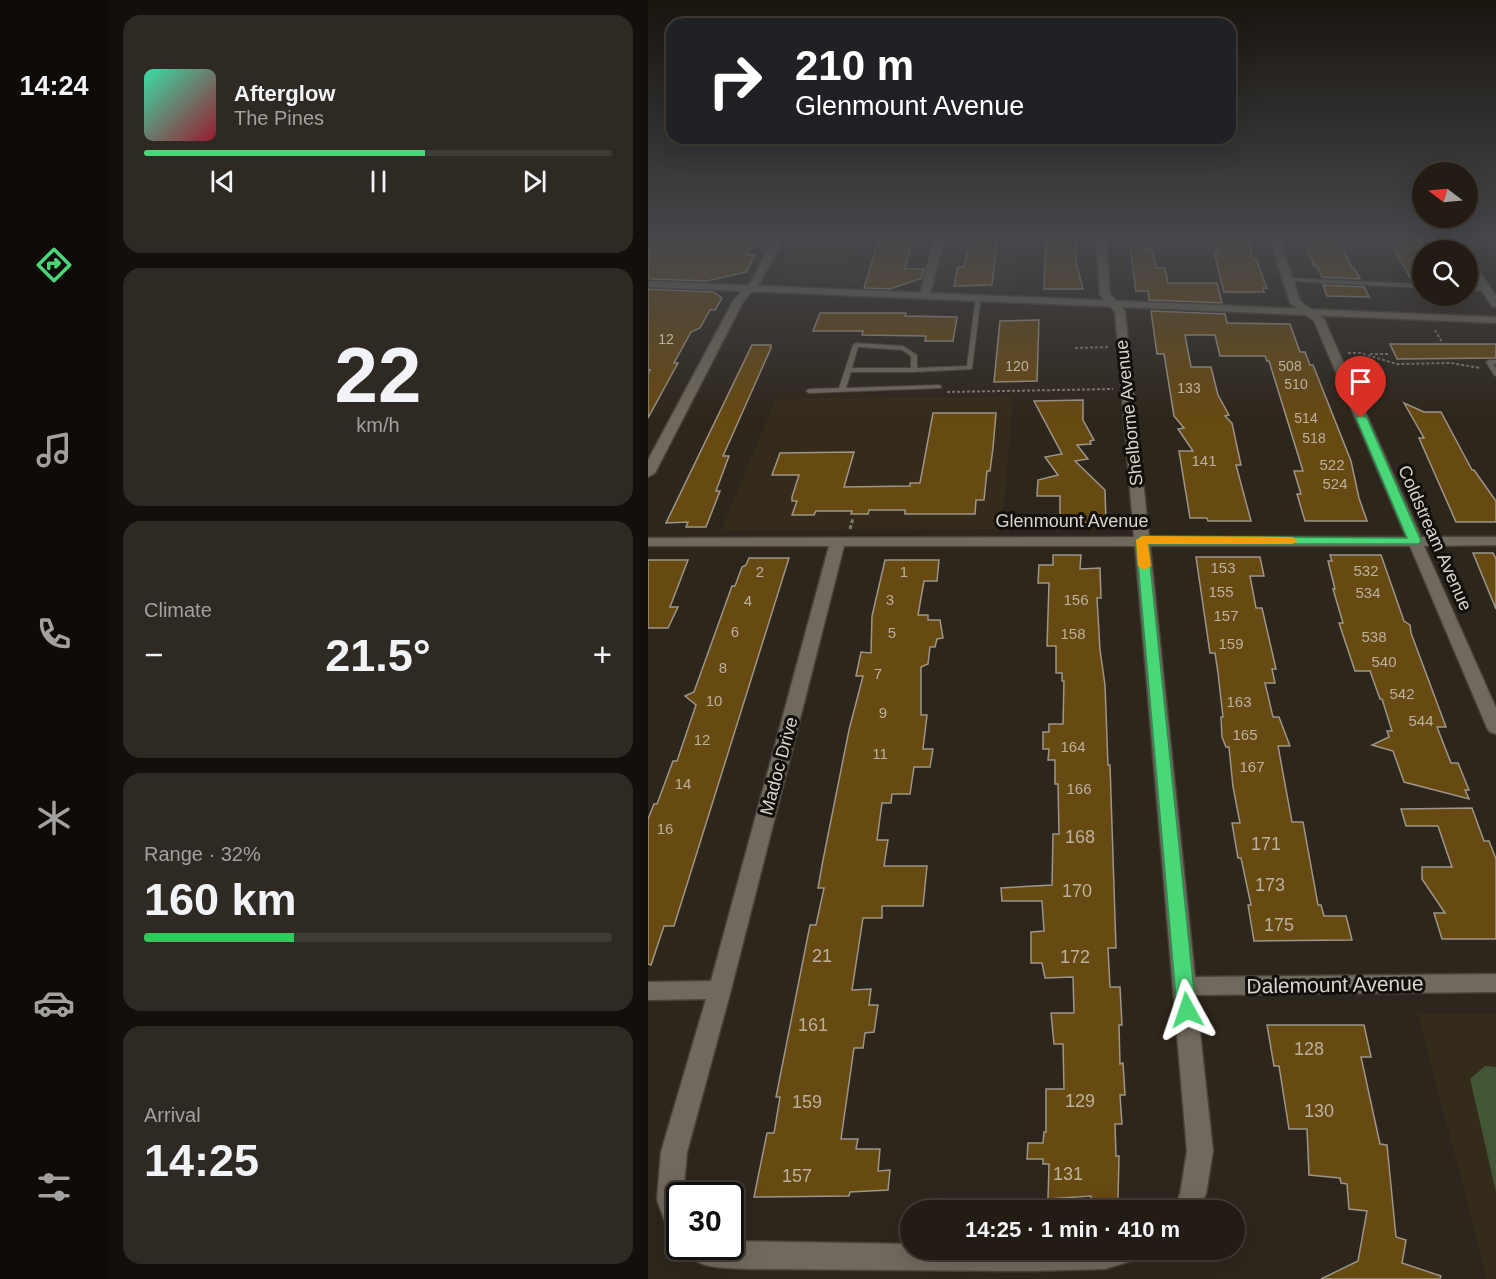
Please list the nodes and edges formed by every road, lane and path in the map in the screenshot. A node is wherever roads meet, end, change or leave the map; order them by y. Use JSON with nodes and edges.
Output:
{"nodes":[{"id":1,"x":740,"y":299,"type":"edge"},
{"id":2,"x":978,"y":299,"type":"edge"},
{"id":3,"x":1030,"y":299,"type":"edge"},
{"id":4,"x":1109,"y":299,"type":"edge"},
{"id":5,"x":1294,"y":299,"type":"edge"},
{"id":6,"x":1113,"y":303,"type":"junction"},
{"id":7,"x":1310,"y":312,"type":"junction"},
{"id":8,"x":1496,"y":320,"type":"edge"},
{"id":9,"x":1122,"y":347,"type":"junction"},
{"id":10,"x":1075,"y":348,"type":"dead end"},
{"id":11,"x":1333,"y":352,"type":"junction"},
{"id":12,"x":1364,"y":354,"type":"junction"},
{"id":13,"x":1388,"y":354,"type":"dead end"},
{"id":14,"x":1495,"y":368,"type":"edge"},
{"id":15,"x":848,"y":370,"type":"junction"},
{"id":16,"x":914,"y":370,"type":"junction"},
{"id":17,"x":939,"y":387,"type":"joint"},
{"id":18,"x":1126,"y":389,"type":"junction"},
{"id":19,"x":842,"y":390,"type":"junction"},
{"id":20,"x":809,"y":391,"type":"dead end"},
{"id":21,"x":648,"y":473,"type":"edge"},
{"id":22,"x":1142,"y":540,"type":"junction"},
{"id":23,"x":1415,"y":541,"type":"junction"},
{"id":24,"x":1496,"y":541,"type":"edge"},
{"id":25,"x":648,"y":542,"type":"edge"},
{"id":26,"x":838,"y":542,"type":"junction"},
{"id":27,"x":1496,"y":728,"type":"edge"},
{"id":28,"x":1496,"y":983,"type":"edge"},
{"id":29,"x":1185,"y":986,"type":"junction"},
{"id":30,"x":720,"y":990,"type":"junction"},
{"id":31,"x":648,"y":991,"type":"edge"},
{"id":32,"x":672,"y":1182,"type":"edge"},
{"id":33,"x":1191,"y":1200,"type":"edge"},
{"id":34,"x":744,"y":1256,"type":"edge"},
{"id":35,"x":900,"y":1257,"type":"edge"}],
"edges":[{"from":1,"to":21,"type":"street"},
{"from":2,"to":16,"type":"lane"},
{"from":3,"to":6,"type":"street"},
{"from":4,"to":6,"type":"street","name":"Shelborne Avenue"},
{"from":5,"to":7,"type":"street","name":"Coldstream Avenue"},
{"from":6,"to":7,"type":"street"},
{"from":6,"to":9,"type":"street","name":"Shelborne Avenue"},
{"from":7,"to":8,"type":"street"},
{"from":7,"to":11,"type":"street","name":"Coldstream Avenue"},
{"from":9,"to":10,"type":"path"},
{"from":9,"to":18,"type":"street","name":"Shelborne Avenue"},
{"from":11,"to":12,"type":"path"},
{"from":11,"to":23,"type":"street","name":"Coldstream Avenue"},
{"from":12,"to":13,"type":"path"},
{"from":12,"to":14,"type":"path"},
{"from":15,"to":16,"type":"lane"},
{"from":15,"to":16,"type":"lane"},
{"from":15,"to":19,"type":"lane"},
{"from":17,"to":18,"type":"path"},
{"from":17,"to":19,"type":"lane"},
{"from":18,"to":22,"type":"street","name":"Shelborne Avenue"},
{"from":19,"to":20,"type":"lane"},
{"from":22,"to":23,"type":"street","name":"Glenmount Avenue"},
{"from":22,"to":26,"type":"street","name":"Glenmount Avenue"},
{"from":22,"to":29,"type":"street","name":"Shelborne Avenue"},
{"from":23,"to":24,"type":"street","name":"Glenmount Avenue"},
{"from":23,"to":27,"type":"street","name":"Coldstream Avenue"},
{"from":25,"to":26,"type":"street","name":"Glenmount Avenue"},
{"from":26,"to":30,"type":"street","name":"Madoc Drive"},
{"from":28,"to":29,"type":"street","name":"Dalemount Avenue"},
{"from":29,"to":33,"type":"street"},
{"from":30,"to":31,"type":"street"},
{"from":30,"to":32,"type":"street"},
{"from":34,"to":35,"type":"street"}]}
